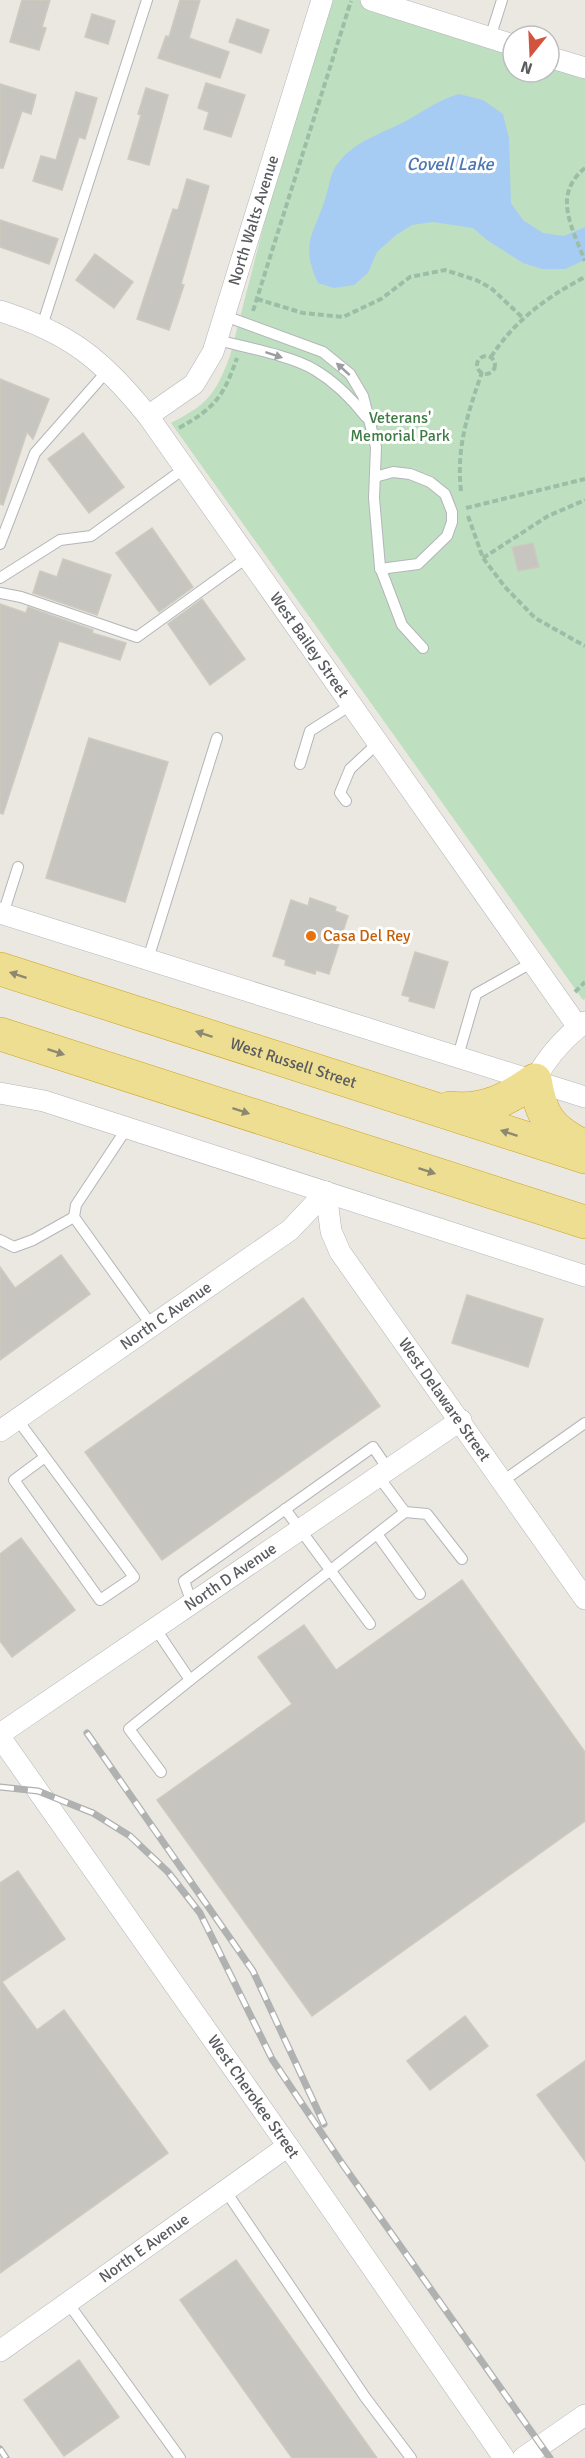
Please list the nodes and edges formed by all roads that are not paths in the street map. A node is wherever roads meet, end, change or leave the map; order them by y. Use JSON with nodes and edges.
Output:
{"nodes":[{"id":1,"x":147,"y":0,"type":"edge"},
{"id":2,"x":322,"y":0,"type":"edge"},
{"id":3,"x":371,"y":0,"type":"edge"},
{"id":4,"x":502,"y":0,"type":"edge"},
{"id":5,"x":490,"y":38,"type":"junction"},
{"id":6,"x":501,"y":41,"type":"edge"},
{"id":7,"x":561,"y":61,"type":"edge"},
{"id":8,"x":585,"y":68,"type":"edge"},
{"id":9,"x":0,"y":311,"type":"edge"},
{"id":10,"x":225,"y":316,"type":"junction"},
{"id":11,"x":42,"y":326,"type":"junction"},
{"id":12,"x":217,"y":340,"type":"junction"},
{"id":13,"x":108,"y":370,"type":"junction"},
{"id":14,"x":148,"y":416,"type":"junction"},
{"id":15,"x":368,"y":420,"type":"junction"},
{"id":16,"x":185,"y":468,"type":"junction"},
{"id":17,"x":375,"y":477,"type":"junction"},
{"id":18,"x":0,"y":544,"type":"edge"},
{"id":19,"x":248,"y":557,"type":"junction"},
{"id":20,"x":381,"y":569,"type":"junction"},
{"id":21,"x":0,"y":578,"type":"edge"},
{"id":22,"x":0,"y":593,"type":"edge"},
{"id":23,"x":423,"y":648,"type":"dead end"},
{"id":24,"x":351,"y":705,"type":"junction"},
{"id":25,"x":217,"y":738,"type":"dead end"},
{"id":26,"x":378,"y":743,"type":"junction"},
{"id":27,"x":300,"y":764,"type":"dead end"},
{"id":28,"x":346,"y":801,"type":"dead end"},
{"id":29,"x":18,"y":867,"type":"dead end"},
{"id":30,"x":2,"y":914,"type":"edge"},
{"id":31,"x":148,"y":959,"type":"junction"},
{"id":32,"x":533,"y":962,"type":"junction"},
{"id":33,"x":0,"y":969,"type":"edge"},
{"id":34,"x":582,"y":1025,"type":"edge"},
{"id":35,"x":0,"y":1034,"type":"edge"},
{"id":36,"x":458,"y":1056,"type":"junction"},
{"id":37,"x":535,"y":1080,"type":"junction"},
{"id":38,"x":0,"y":1094,"type":"edge"},
{"id":39,"x":585,"y":1097,"type":"edge"},
{"id":40,"x":416,"y":1102,"type":"junction"},
{"id":41,"x":127,"y":1128,"type":"junction"},
{"id":42,"x":585,"y":1148,"type":"edge"},
{"id":43,"x":585,"y":1157,"type":"edge"},
{"id":44,"x":326,"y":1192,"type":"junction"},
{"id":45,"x":74,"y":1217,"type":"junction"},
{"id":46,"x":585,"y":1222,"type":"edge"},
{"id":47,"x":0,"y":1240,"type":"edge"},
{"id":48,"x":585,"y":1275,"type":"edge"},
{"id":49,"x":152,"y":1326,"type":"junction"},
{"id":50,"x":461,"y":1420,"type":"junction"},
{"id":51,"x":585,"y":1423,"type":"edge"},
{"id":52,"x":9,"y":1425,"type":"edge"},
{"id":53,"x":45,"y":1457,"type":"junction"},
{"id":54,"x":383,"y":1473,"type":"junction"},
{"id":55,"x":503,"y":1481,"type":"junction"},
{"id":56,"x":285,"y":1509,"type":"junction"},
{"id":57,"x":405,"y":1512,"type":"junction"},
{"id":58,"x":300,"y":1529,"type":"junction"},
{"id":59,"x":377,"y":1534,"type":"junction"},
{"id":60,"x":462,"y":1559,"type":"dead end"},
{"id":61,"x":330,"y":1571,"type":"junction"},
{"id":62,"x":420,"y":1594,"type":"dead end"},
{"id":63,"x":585,"y":1599,"type":"edge"},
{"id":64,"x":192,"y":1603,"type":"junction"},
{"id":65,"x":370,"y":1624,"type":"dead end"},
{"id":66,"x":155,"y":1628,"type":"junction"},
{"id":67,"x":190,"y":1680,"type":"junction"},
{"id":68,"x":0,"y":1735,"type":"edge"},
{"id":69,"x":161,"y":1772,"type":"dead end"},
{"id":70,"x":288,"y":2146,"type":"junction"},
{"id":71,"x":225,"y":2190,"type":"junction"},
{"id":72,"x":68,"y":2303,"type":"junction"},
{"id":73,"x":0,"y":2351,"type":"edge"},
{"id":74,"x":585,"y":2415,"type":"edge"},
{"id":75,"x":180,"y":2458,"type":"edge"},
{"id":76,"x":411,"y":2458,"type":"edge"},
{"id":77,"x":504,"y":2458,"type":"edge"},
{"id":78,"x":524,"y":2458,"type":"edge"}],
"edges":[{"from":1,"to":11,"type":"lane"},
{"from":2,"to":10,"type":"street","name":"North Walts Avenue"},
{"from":3,"to":5,"type":"street"},
{"from":4,"to":5,"type":"lane"},
{"from":5,"to":6,"type":"street"},
{"from":7,"to":8,"type":"street"},
{"from":9,"to":11,"type":"street","name":"West Bailey Street"},
{"from":10,"to":12,"type":"street","name":"North Walts Avenue"},
{"from":15,"to":10,"type":"lane","one_way":true},
{"from":11,"to":13,"type":"street","name":"West Bailey Street"},
{"from":12,"to":14,"type":"street","name":"North Walts Avenue"},
{"from":12,"to":15,"type":"lane","one_way":true},
{"from":13,"to":14,"type":"street","name":"West Bailey Street"},
{"from":13,"to":18,"type":"lane"},
{"from":14,"to":16,"type":"street","name":"West Bailey Street"},
{"from":15,"to":17,"type":"lane"},
{"from":16,"to":19,"type":"street","name":"West Bailey Street"},
{"from":16,"to":21,"type":"lane"},
{"from":17,"to":20,"type":"lane"},
{"from":17,"to":20,"type":"lane"},
{"from":19,"to":22,"type":"lane"},
{"from":19,"to":24,"type":"street","name":"West Bailey Street"},
{"from":20,"to":23,"type":"lane"},
{"from":24,"to":26,"type":"street","name":"West Bailey Street"},
{"from":24,"to":27,"type":"lane"},
{"from":25,"to":31,"type":"lane"},
{"from":26,"to":28,"type":"lane"},
{"from":26,"to":32,"type":"street","name":"West Bailey Street"},
{"from":29,"to":30,"type":"lane"},
{"from":30,"to":31,"type":"street"},
{"from":31,"to":36,"type":"street"},
{"from":32,"to":34,"type":"street","name":"West Bailey Street"},
{"from":32,"to":36,"type":"lane"},
{"from":40,"to":33,"type":"highway","name":"West Russell Street","one_way":true},
{"from":34,"to":37,"type":"street","name":"West Bailey Street"},
{"from":35,"to":46,"type":"highway","one_way":true},
{"from":36,"to":37,"type":"street"},
{"from":37,"to":39,"type":"street"},
{"from":37,"to":40,"type":"highway"},
{"from":37,"to":42,"type":"highway"},
{"from":38,"to":41,"type":"street"},
{"from":43,"to":40,"type":"highway","name":"West Russell Street","one_way":true},
{"from":41,"to":44,"type":"street"},
{"from":41,"to":45,"type":"lane"},
{"from":44,"to":48,"type":"street"},
{"from":44,"to":49,"type":"street","name":"North C Avenue"},
{"from":44,"to":50,"type":"street","name":"West Delaware Street"},
{"from":45,"to":47,"type":"lane"},
{"from":45,"to":49,"type":"lane"},
{"from":49,"to":52,"type":"street","name":"North C Avenue"},
{"from":50,"to":54,"type":"street","name":"North D Avenue"},
{"from":50,"to":55,"type":"street","name":"West Delaware Street"},
{"from":51,"to":55,"type":"lane"},
{"from":52,"to":53,"type":"lane"},
{"from":53,"to":53,"type":"lane"},
{"from":54,"to":56,"type":"lane"},
{"from":54,"to":57,"type":"lane"},
{"from":54,"to":58,"type":"street","name":"North D Avenue"},
{"from":55,"to":63,"type":"street","name":"West Delaware Street"},
{"from":56,"to":58,"type":"lane"},
{"from":56,"to":64,"type":"lane"},
{"from":57,"to":59,"type":"lane"},
{"from":57,"to":60,"type":"lane"},
{"from":58,"to":61,"type":"lane"},
{"from":58,"to":64,"type":"street","name":"North D Avenue"},
{"from":59,"to":61,"type":"lane"},
{"from":59,"to":62,"type":"lane"},
{"from":61,"to":65,"type":"lane"},
{"from":61,"to":67,"type":"lane"},
{"from":64,"to":66,"type":"street","name":"North D Avenue"},
{"from":66,"to":67,"type":"lane"},
{"from":66,"to":68,"type":"street","name":"North D Avenue"},
{"from":67,"to":69,"type":"lane"},
{"from":68,"to":70,"type":"street","name":"West Cherokee Street"},
{"from":70,"to":71,"type":"street","name":"North E Avenue"},
{"from":70,"to":77,"type":"street","name":"West Cherokee Street"},
{"from":71,"to":72,"type":"street","name":"North E Avenue"},
{"from":71,"to":76,"type":"lane"},
{"from":72,"to":73,"type":"street","name":"North E Avenue"},
{"from":72,"to":75,"type":"lane"},
{"from":74,"to":78,"type":"street"}]}
